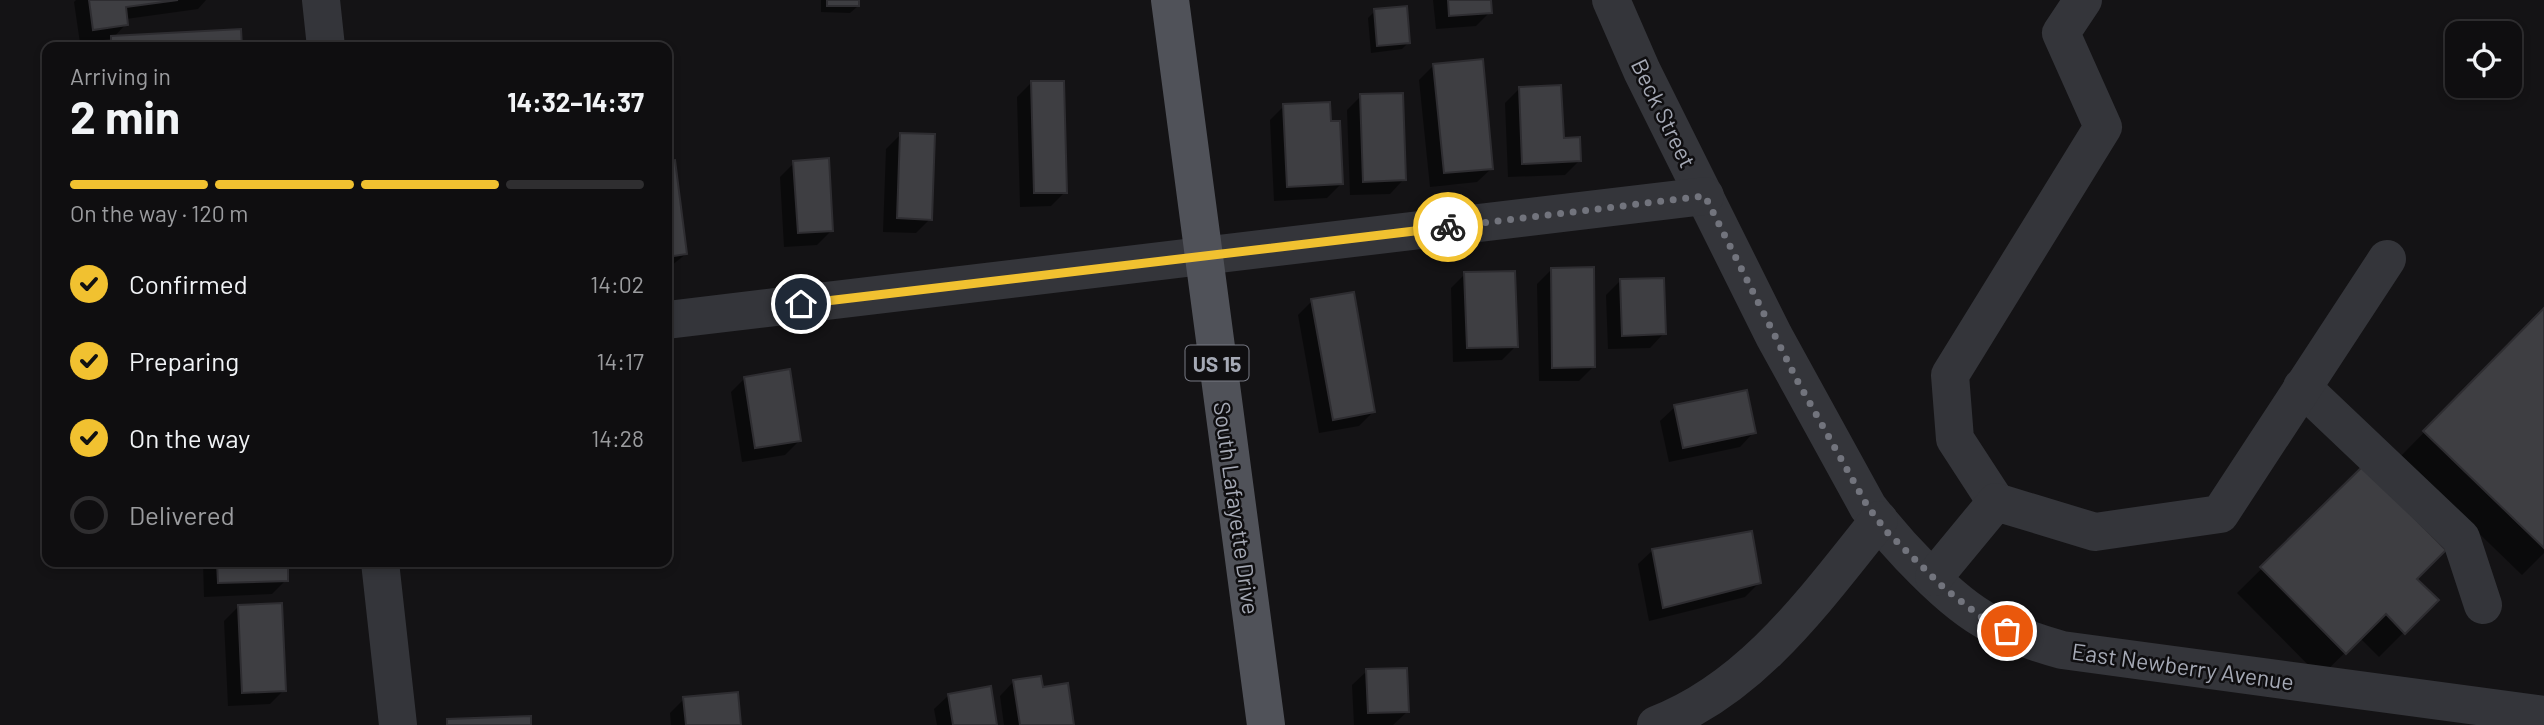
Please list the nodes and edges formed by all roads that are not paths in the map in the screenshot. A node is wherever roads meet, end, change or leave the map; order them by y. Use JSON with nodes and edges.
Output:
{"nodes":[{"id":1,"x":321,"y":0,"type":"edge"},
{"id":2,"x":1170,"y":0,"type":"edge"},
{"id":3,"x":1611,"y":0,"type":"edge"},
{"id":4,"x":2083,"y":0,"type":"edge"},
{"id":5,"x":325,"y":42,"type":"edge"},
{"id":6,"x":1705,"y":196,"type":"junction"},
{"id":7,"x":1203,"y":256,"type":"junction"},
{"id":8,"x":2387,"y":259,"type":"dead end"},
{"id":9,"x":672,"y":319,"type":"edge"},
{"id":10,"x":2302,"y":387,"type":"junction"},
{"id":11,"x":1996,"y":502,"type":"junction"},
{"id":12,"x":1879,"y":520,"type":"junction"},
{"id":13,"x":381,"y":567,"type":"edge"},
{"id":14,"x":1934,"y":577,"type":"junction"},
{"id":15,"x":2483,"y":606,"type":"dead end"},
{"id":16,"x":2544,"y":715,"type":"edge"},
{"id":17,"x":397,"y":725,"type":"edge"},
{"id":18,"x":1266,"y":725,"type":"edge"},
{"id":19,"x":1656,"y":725,"type":"edge"}],
"edges":[{"from":1,"to":5,"type":"street"},
{"from":2,"to":7,"type":"main road","name":"South Lafayette Drive","number":"US 15"},
{"from":3,"to":6,"type":"street","name":"Beck Street"},
{"from":4,"to":11,"type":"street"},
{"from":6,"to":7,"type":"street"},
{"from":6,"to":12,"type":"street","name":"Beck Street"},
{"from":7,"to":9,"type":"street"},
{"from":7,"to":18,"type":"main road","name":"South Lafayette Drive","number":"US 15"},
{"from":8,"to":10,"type":"street"},
{"from":10,"to":11,"type":"street"},
{"from":10,"to":15,"type":"street"},
{"from":11,"to":14,"type":"street"},
{"from":12,"to":14,"type":"street","name":"East Newberry Avenue"},
{"from":12,"to":19,"type":"street"},
{"from":13,"to":17,"type":"street"},
{"from":14,"to":16,"type":"street","name":"East Newberry Avenue"}]}
